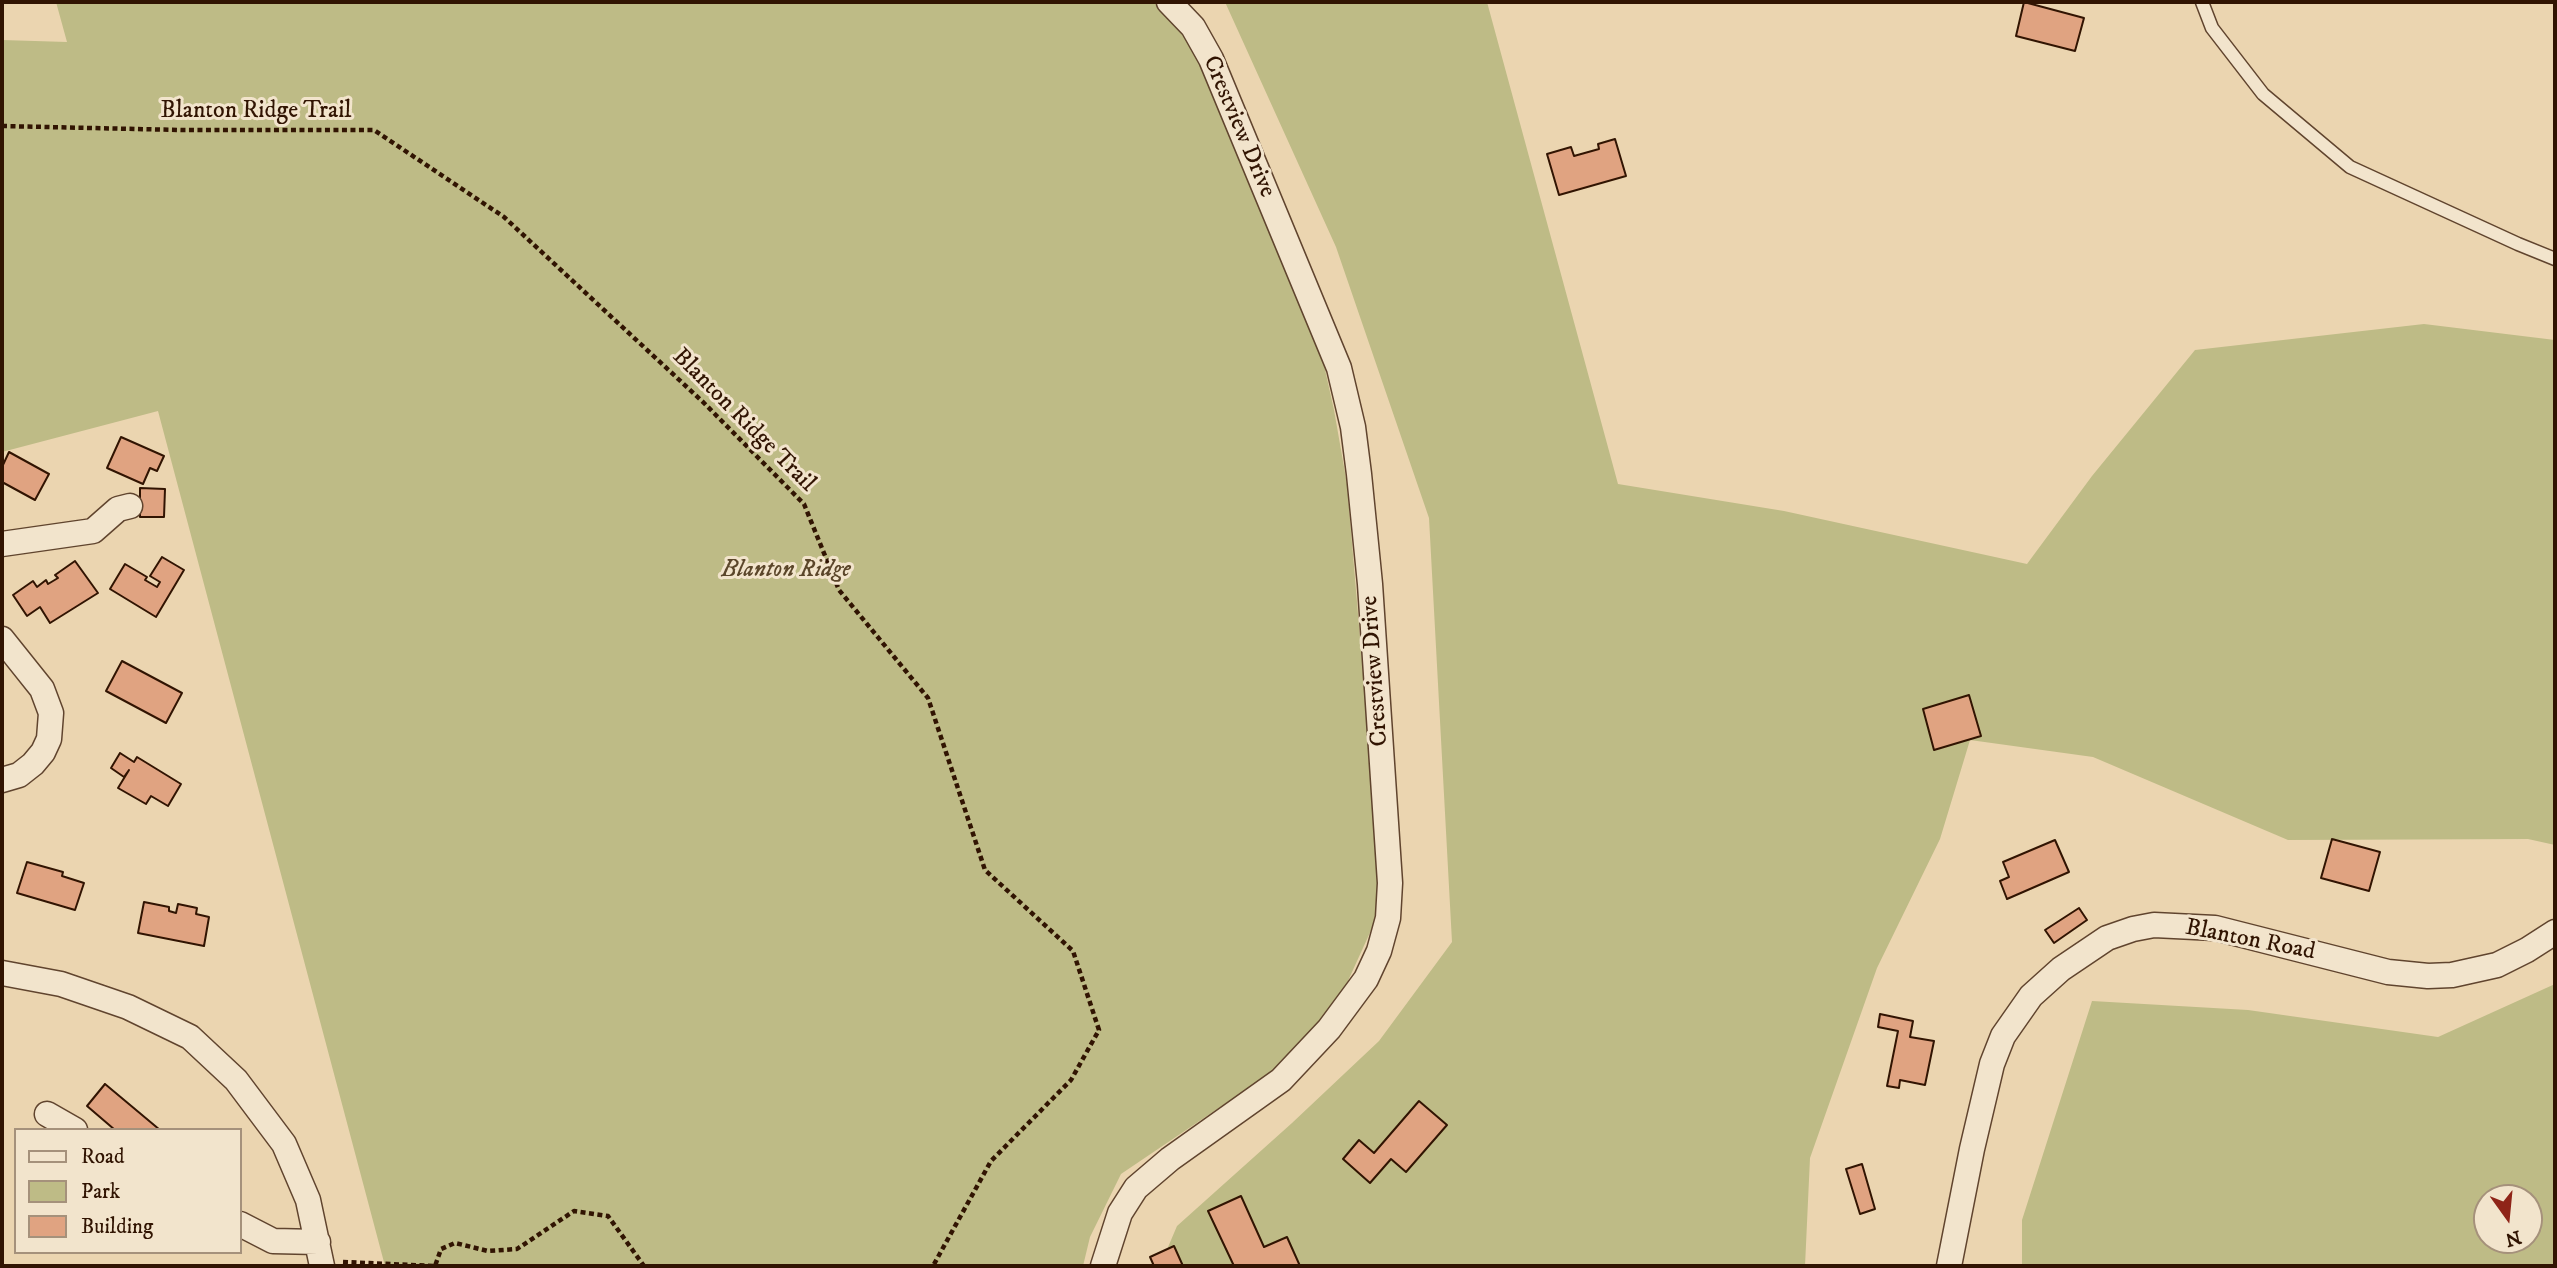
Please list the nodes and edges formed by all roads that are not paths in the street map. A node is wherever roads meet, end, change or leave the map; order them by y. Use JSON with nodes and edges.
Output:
{"nodes":[{"id":1,"x":1171,"y":2,"type":"edge"},
{"id":2,"x":2202,"y":2,"type":"edge"},
{"id":3,"x":2555,"y":259,"type":"edge"},
{"id":4,"x":130,"y":506,"type":"dead end"},
{"id":5,"x":2,"y":544,"type":"edge"},
{"id":6,"x":2,"y":639,"type":"edge"},
{"id":7,"x":2,"y":780,"type":"edge"},
{"id":8,"x":2555,"y":932,"type":"edge"},
{"id":9,"x":2,"y":973,"type":"edge"},
{"id":10,"x":47,"y":1114,"type":"dead end"},
{"id":11,"x":72,"y":1128,"type":"edge"},
{"id":12,"x":242,"y":1225,"type":"edge"},
{"id":13,"x":320,"y":1257,"type":"edge"},
{"id":14,"x":1103,"y":1266,"type":"edge"},
{"id":15,"x":1949,"y":1266,"type":"edge"}],
"edges":[{"from":1,"to":14,"type":"street","name":"Crestview Drive"},
{"from":2,"to":3,"type":"lane"},
{"from":4,"to":5,"type":"street"},
{"from":6,"to":7,"type":"street"},
{"from":8,"to":15,"type":"street","name":"Blanton Road"},
{"from":9,"to":13,"type":"street"},
{"from":10,"to":11,"type":"street"},
{"from":12,"to":13,"type":"street"}]}
